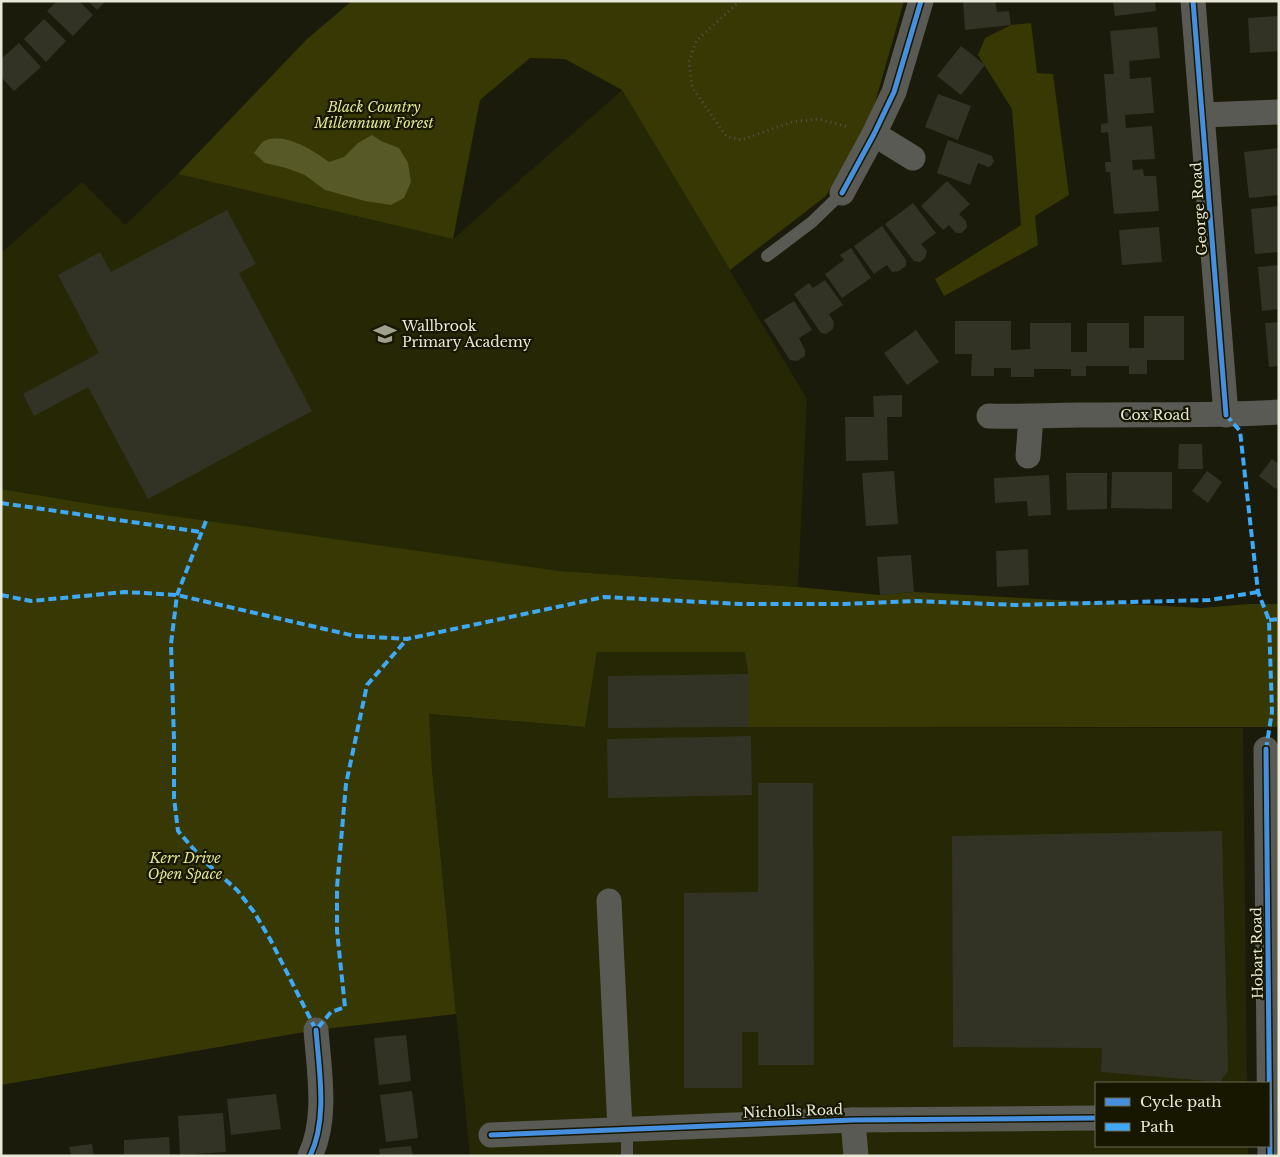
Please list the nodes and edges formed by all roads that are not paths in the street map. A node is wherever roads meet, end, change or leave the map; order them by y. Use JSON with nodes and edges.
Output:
{"nodes":[{"id":1,"x":921,"y":1,"type":"edge"},
{"id":2,"x":1193,"y":1,"type":"edge"},
{"id":3,"x":1279,"y":112,"type":"edge"},
{"id":4,"x":1203,"y":115,"type":"junction"},
{"id":5,"x":874,"y":134,"type":"junction"},
{"id":6,"x":913,"y":158,"type":"dead end"},
{"id":7,"x":842,"y":193,"type":"joint"},
{"id":8,"x":767,"y":256,"type":"dead end"},
{"id":9,"x":1279,"y":412,"type":"edge"},
{"id":10,"x":1226,"y":415,"type":"junction"},
{"id":11,"x":989,"y":416,"type":"dead end"},
{"id":12,"x":1031,"y":417,"type":"junction"},
{"id":13,"x":1028,"y":456,"type":"dead end"},
{"id":14,"x":1266,"y":749,"type":"dead end"},
{"id":15,"x":609,"y":901,"type":"dead end"},
{"id":16,"x":316,"y":1030,"type":"dead end"},
{"id":17,"x":1269,"y":1082,"type":"edge"},
{"id":18,"x":1095,"y":1118,"type":"edge"},
{"id":19,"x":853,"y":1120,"type":"junction"},
{"id":20,"x":623,"y":1129,"type":"junction"},
{"id":21,"x":491,"y":1135,"type":"dead end"},
{"id":22,"x":310,"y":1156,"type":"edge"},
{"id":23,"x":627,"y":1156,"type":"edge"},
{"id":24,"x":856,"y":1156,"type":"edge"}],
"edges":[{"from":1,"to":5,"type":"street"},
{"from":2,"to":4,"type":"street","name":"George Road"},
{"from":3,"to":4,"type":"street"},
{"from":4,"to":10,"type":"street","name":"George Road"},
{"from":5,"to":6,"type":"street"},
{"from":5,"to":7,"type":"street"},
{"from":7,"to":8,"type":"lane"},
{"from":9,"to":10,"type":"street","name":"Cox Road"},
{"from":10,"to":12,"type":"street","name":"Cox Road"},
{"from":11,"to":12,"type":"street","name":"Cox Road"},
{"from":12,"to":13,"type":"street"},
{"from":14,"to":17,"type":"street","name":"Hobart Road"},
{"from":15,"to":20,"type":"street"},
{"from":16,"to":22,"type":"street"},
{"from":18,"to":19,"type":"street","name":"Nicholls Road"},
{"from":19,"to":20,"type":"street","name":"Nicholls Road"},
{"from":19,"to":24,"type":"street","name":"Nicholls Road"},
{"from":20,"to":21,"type":"street","name":"Nicholls Road"},
{"from":20,"to":23,"type":"lane"}]}
